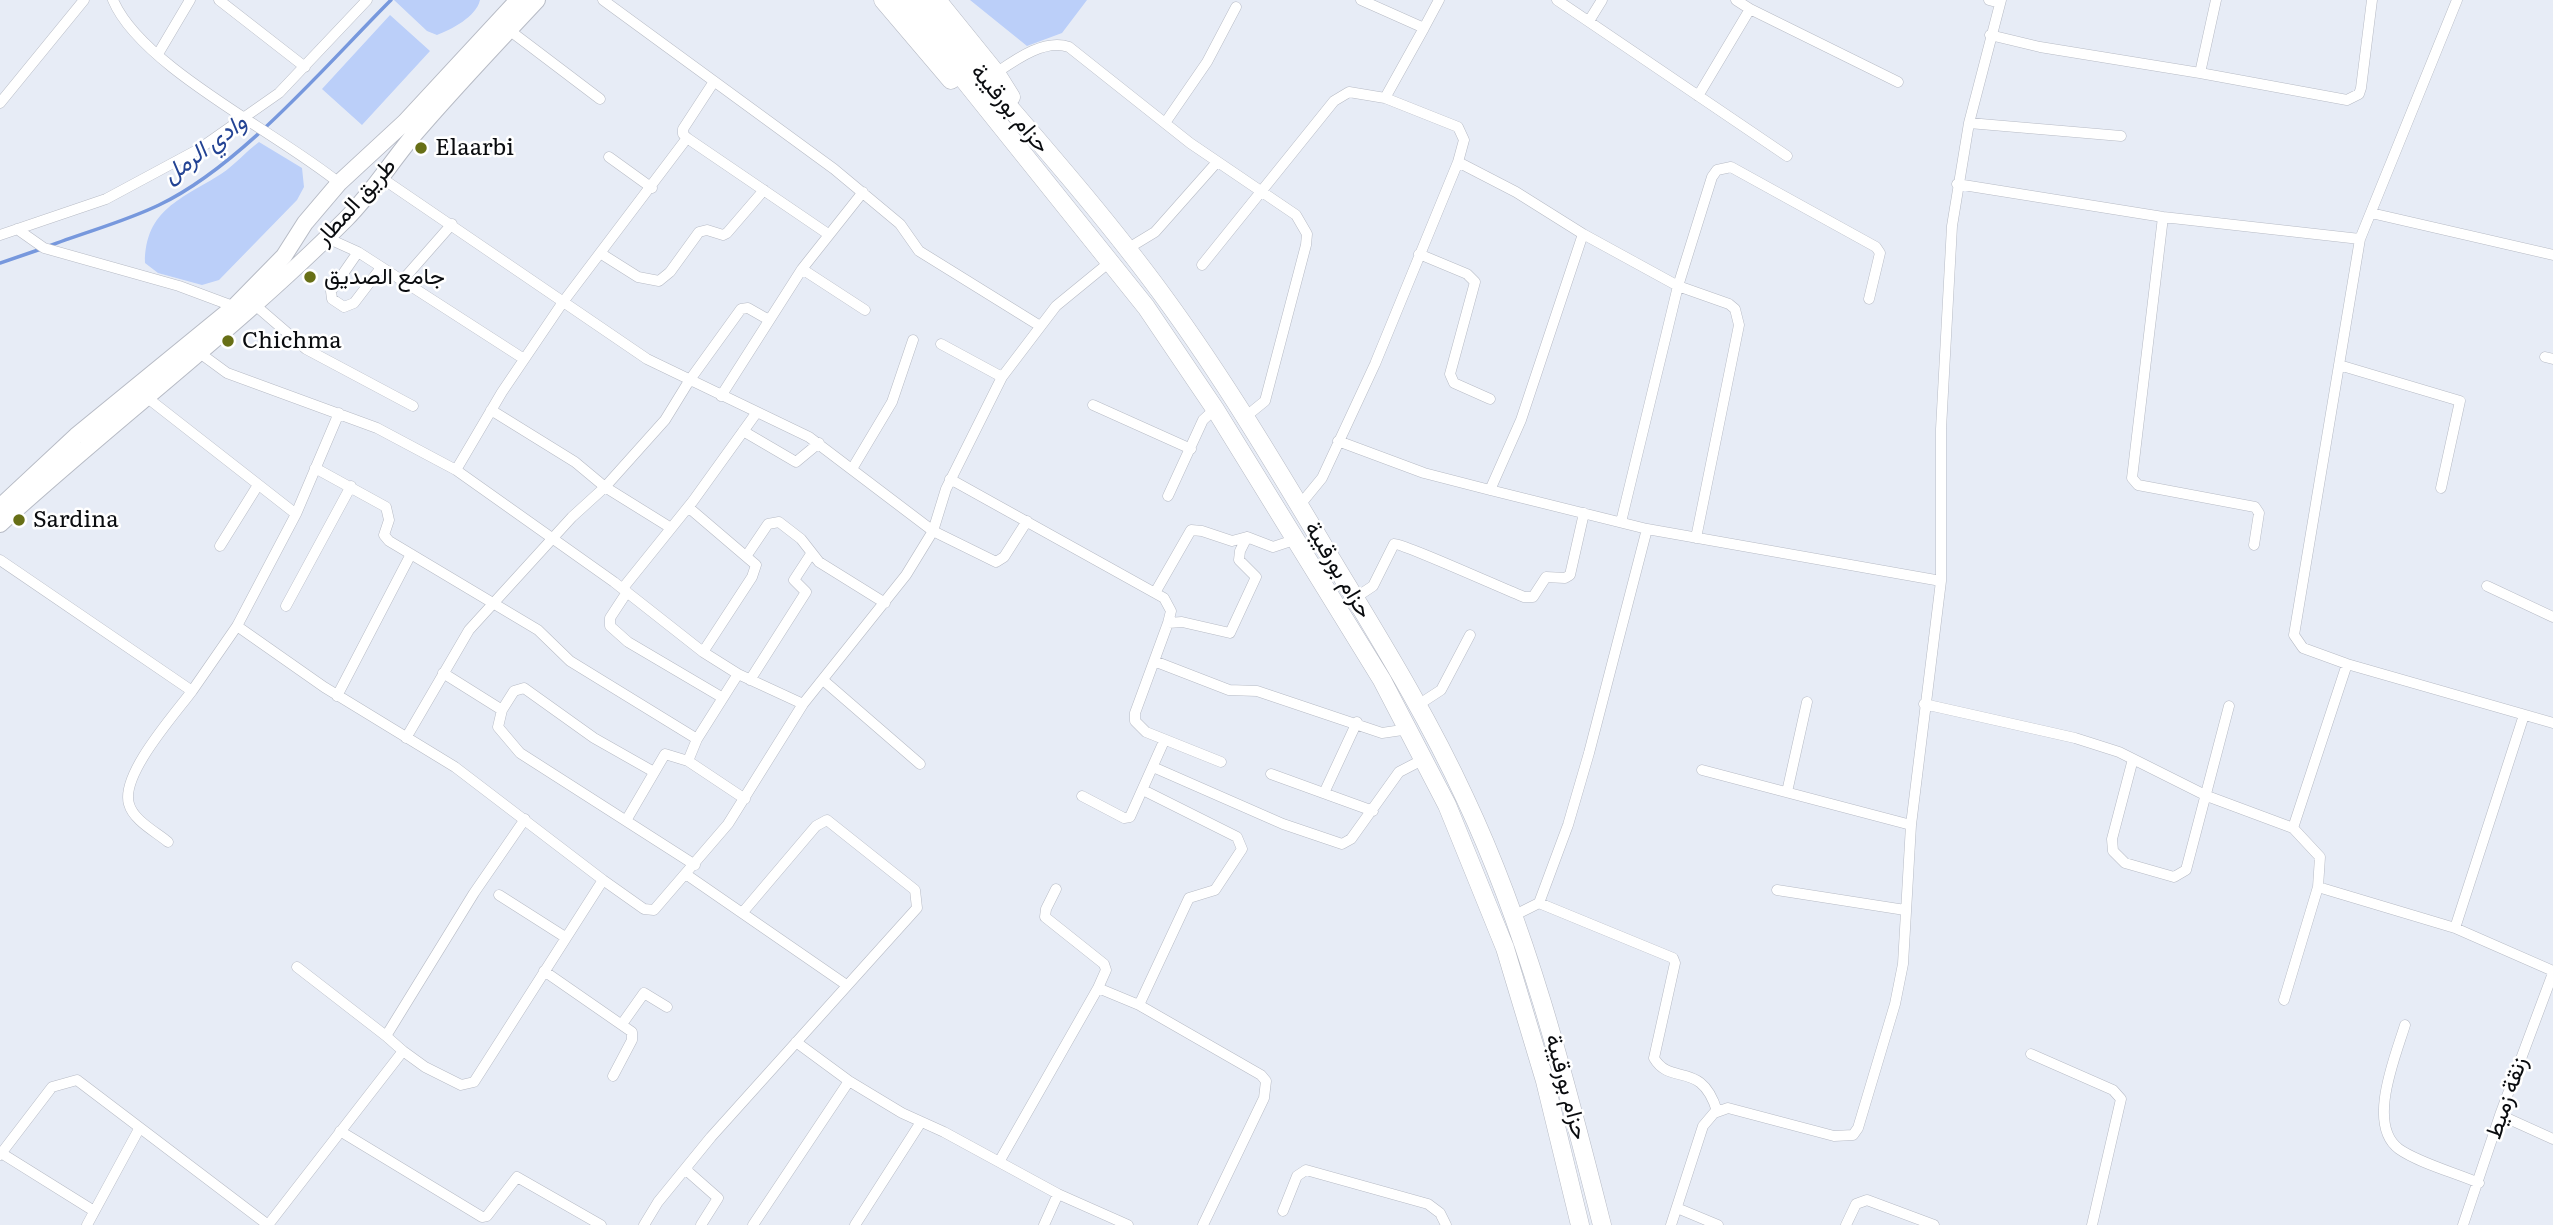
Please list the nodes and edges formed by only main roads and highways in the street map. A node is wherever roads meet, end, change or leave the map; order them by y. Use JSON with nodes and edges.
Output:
{"nodes":[{"id":1,"x":518,"y":0,"type":"edge"},
{"id":2,"x":537,"y":0,"type":"edge"},
{"id":3,"x":883,"y":0,"type":"edge"},
{"id":4,"x":900,"y":0,"type":"edge"},
{"id":5,"x":918,"y":0,"type":"edge"},
{"id":6,"x":937,"y":0,"type":"edge"},
{"id":7,"x":1031,"y":146,"type":"junction"},
{"id":8,"x":374,"y":150,"type":"junction"},
{"id":9,"x":387,"y":172,"type":"junction"},
{"id":10,"x":305,"y":223,"type":"junction"},
{"id":11,"x":324,"y":241,"type":"junction"},
{"id":12,"x":246,"y":309,"type":"junction"},
{"id":13,"x":141,"y":392,"type":"junction"},
{"id":14,"x":0,"y":507,"type":"edge"},
{"id":15,"x":0,"y":524,"type":"edge"},
{"id":16,"x":1580,"y":1225,"type":"edge"},
{"id":17,"x":1602,"y":1225,"type":"edge"}],
"edges":[{"from":1,"to":8,"type":"main road","name":"طريق المطار"},
{"from":2,"to":9,"type":"main road","name":"طريق المطار"},
{"from":3,"to":7,"type":"highway"},
{"from":4,"to":7,"type":"highway","name":"حزام بورقيبة"},
{"from":5,"to":7,"type":"highway","name":"حزام بورقيبة"},
{"from":6,"to":7,"type":"highway"},
{"from":7,"to":16,"type":"highway","name":"حزام بورقيبة"},
{"from":7,"to":17,"type":"highway","name":"حزام بورقيبة"},
{"from":8,"to":9,"type":"main road"},
{"from":8,"to":10,"type":"main road","name":"طريق المطار"},
{"from":9,"to":11,"type":"main road","name":"طريق المطار"},
{"from":10,"to":11,"type":"main road"},
{"from":10,"to":12,"type":"main road","name":"طريق المطار"},
{"from":11,"to":12,"type":"main road","name":"طريق المطار"},
{"from":12,"to":13,"type":"main road","name":"طريق المطار"},
{"from":13,"to":14,"type":"main road","name":"طريق المطار"},
{"from":13,"to":15,"type":"main road","name":"طريق المطار"}]}
